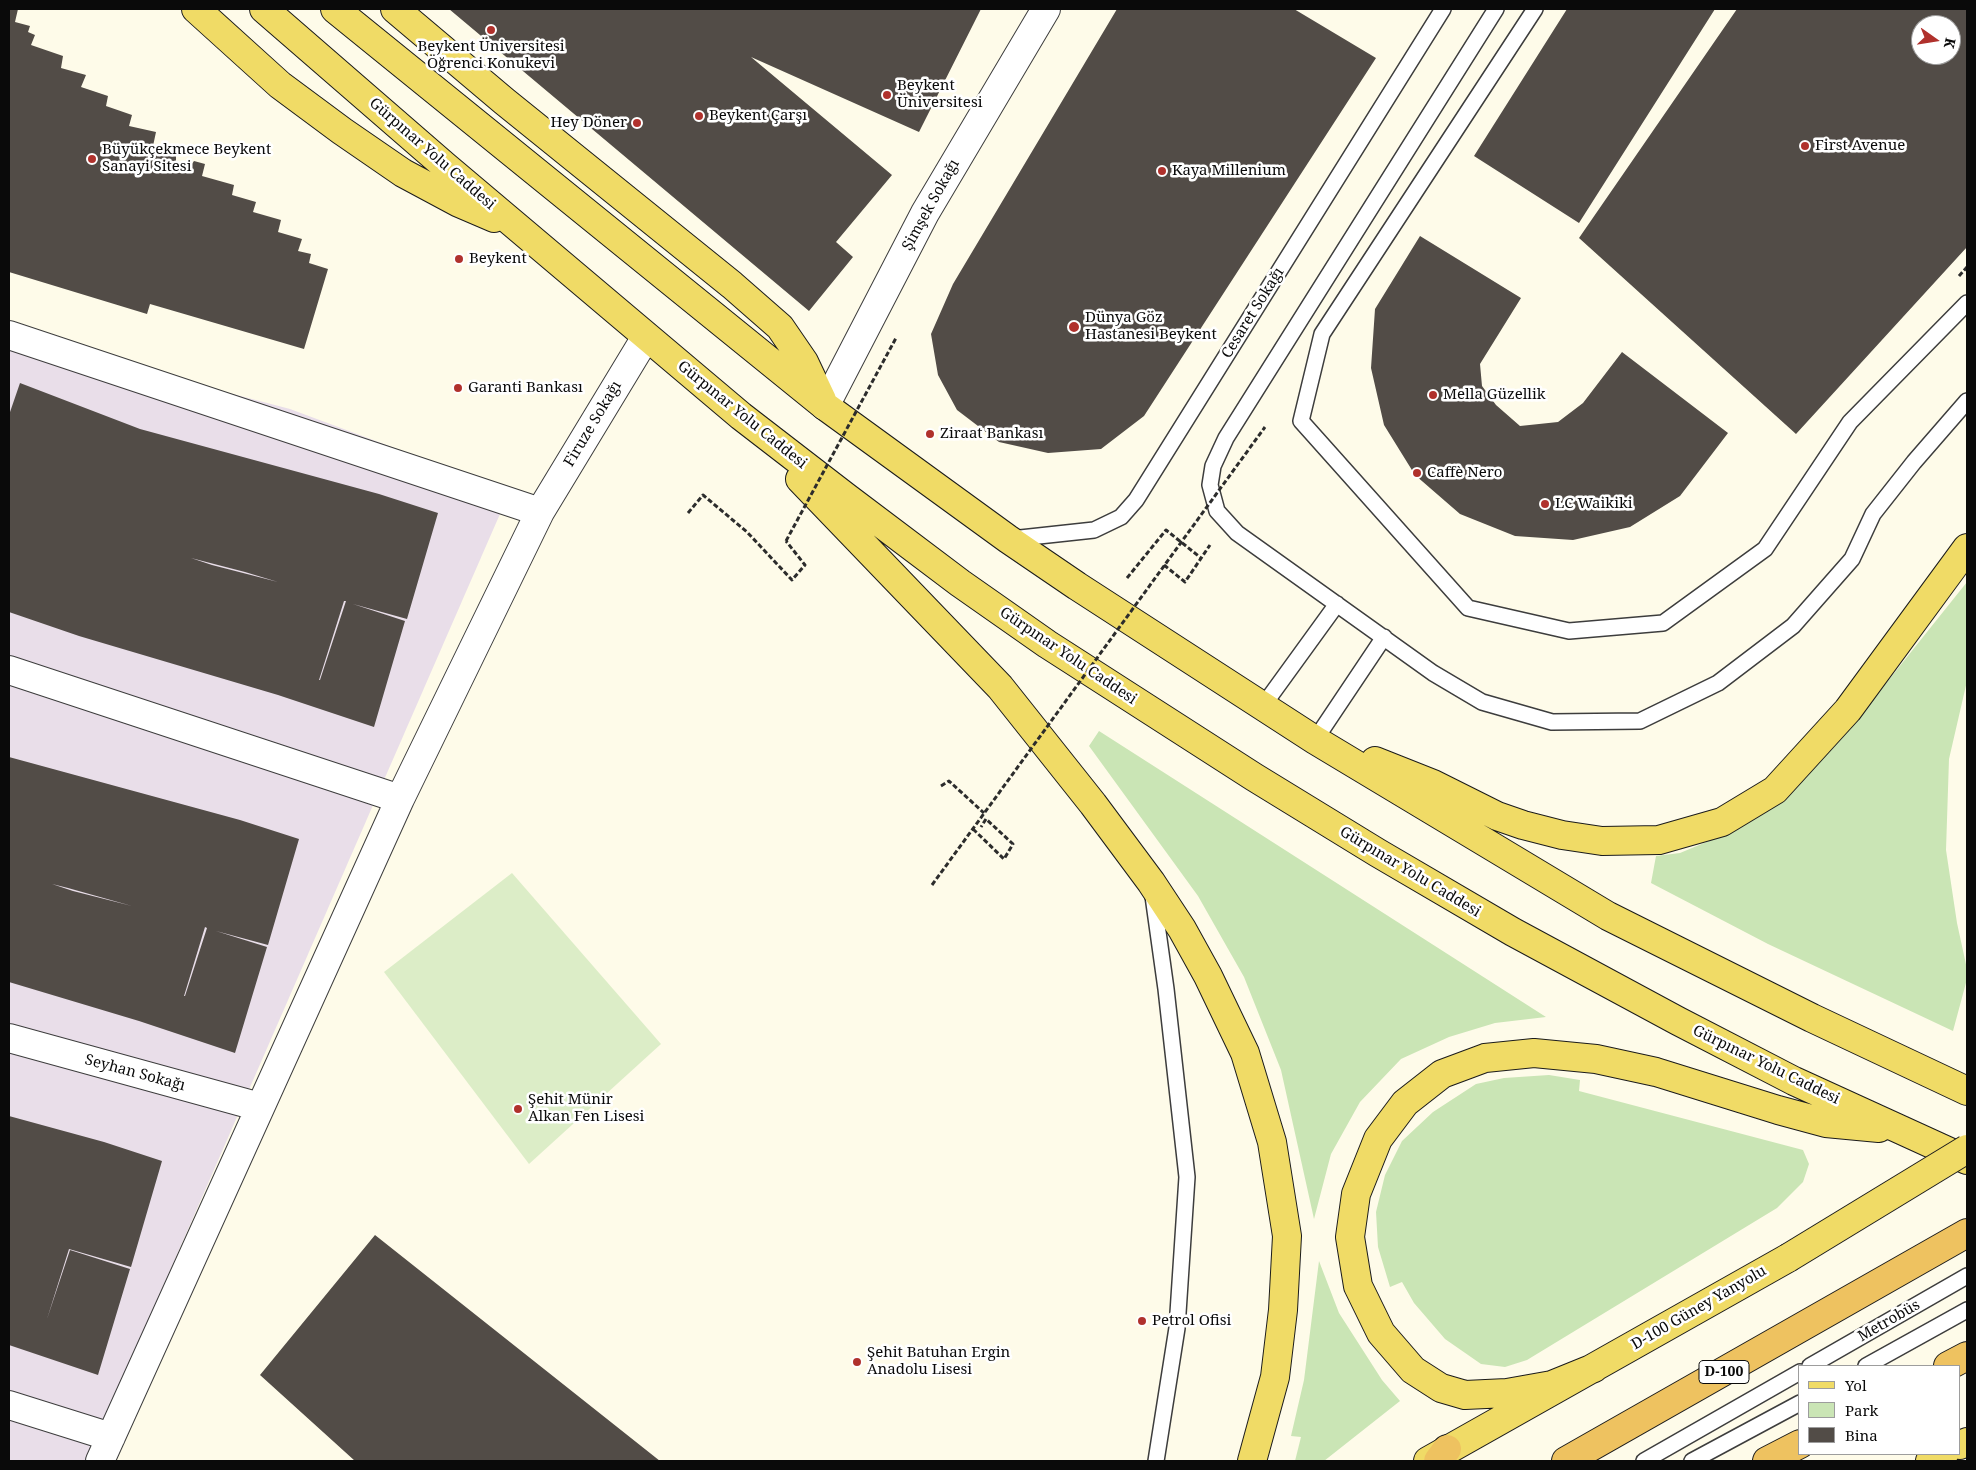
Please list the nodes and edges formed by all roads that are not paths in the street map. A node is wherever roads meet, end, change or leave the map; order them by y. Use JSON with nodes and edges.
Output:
{"nodes":[{"id":1,"x":196,"y":9,"type":"edge"},
{"id":2,"x":264,"y":9,"type":"edge"},
{"id":3,"x":335,"y":9,"type":"edge"},
{"id":4,"x":395,"y":9,"type":"edge"},
{"id":5,"x":1046,"y":9,"type":"edge"},
{"id":6,"x":1443,"y":9,"type":"edge"},
{"id":7,"x":1496,"y":9,"type":"edge"},
{"id":8,"x":1535,"y":9,"type":"edge"},
{"id":9,"x":521,"y":230,"type":"junction"},
{"id":10,"x":1967,"y":303,"type":"edge"},
{"id":11,"x":9,"y":335,"type":"edge"},
{"id":12,"x":646,"y":337,"type":"junction"},
{"id":13,"x":1967,"y":401,"type":"edge"},
{"id":14,"x":825,"y":406,"type":"junction"},
{"id":15,"x":741,"y":416,"type":"junction"},
{"id":16,"x":540,"y":512,"type":"junction"},
{"id":17,"x":1008,"y":539,"type":"junction"},
{"id":18,"x":1967,"y":548,"type":"edge"},
{"id":19,"x":1337,"y":604,"type":"junction"},
{"id":20,"x":1384,"y":637,"type":"junction"},
{"id":21,"x":9,"y":670,"type":"edge"},
{"id":22,"x":1264,"y":706,"type":"junction"},
{"id":23,"x":1315,"y":740,"type":"junction"},
{"id":24,"x":400,"y":799,"type":"junction"},
{"id":25,"x":1152,"y":882,"type":"junction"},
{"id":26,"x":9,"y":1038,"type":"edge"},
{"id":27,"x":1967,"y":1091,"type":"edge"},
{"id":28,"x":260,"y":1107,"type":"junction"},
{"id":29,"x":1901,"y":1130,"type":"junction"},
{"id":30,"x":1967,"y":1149,"type":"edge"},
{"id":31,"x":1967,"y":1160,"type":"edge"},
{"id":32,"x":1967,"y":1233,"type":"edge"},
{"id":33,"x":1967,"y":1276,"type":"edge"},
{"id":34,"x":1967,"y":1310,"type":"edge"},
{"id":35,"x":1967,"y":1356,"type":"edge"},
{"id":36,"x":1812,"y":1365,"type":"edge"},
{"id":37,"x":1868,"y":1365,"type":"edge"},
{"id":38,"x":1950,"y":1365,"type":"edge"},
{"id":39,"x":1594,"y":1368,"type":"junction"},
{"id":40,"x":1798,"y":1373,"type":"edge"},
{"id":41,"x":1798,"y":1404,"type":"edge"},
{"id":42,"x":9,"y":1405,"type":"edge"},
{"id":43,"x":111,"y":1437,"type":"junction"},
{"id":44,"x":1798,"y":1445,"type":"edge"},
{"id":45,"x":1942,"y":1455,"type":"edge"},
{"id":46,"x":1437,"y":1457,"type":"edge"},
{"id":47,"x":100,"y":1461,"type":"edge"},
{"id":48,"x":1156,"y":1461,"type":"edge"},
{"id":49,"x":1252,"y":1461,"type":"edge"},
{"id":50,"x":1566,"y":1461,"type":"edge"},
{"id":51,"x":1644,"y":1461,"type":"edge"},
{"id":52,"x":1692,"y":1461,"type":"edge"},
{"id":53,"x":1767,"y":1461,"type":"edge"},
{"id":54,"x":1930,"y":1461,"type":"edge"}],
"edges":[{"from":1,"to":9,"type":"main road"},
{"from":2,"to":9,"type":"main road","name":"Gürpınar Yolu Caddesi"},
{"from":3,"to":14,"type":"main road"},
{"from":4,"to":14,"type":"main road"},
{"from":5,"to":14,"type":"street","name":"Şimşek Sokağı"},
{"from":6,"to":17,"type":"lane","name":"Cesaret Sokağı"},
{"from":7,"to":19,"type":"lane"},
{"from":8,"to":10,"type":"lane"},
{"from":9,"to":12,"type":"main road","name":"Gürpınar Yolu Caddesi"},
{"from":11,"to":16,"type":"street"},
{"from":12,"to":15,"type":"main road","name":"Gürpınar Yolu Caddesi"},
{"from":12,"to":16,"type":"street","name":"Firuze Sokağı"},
{"from":13,"to":20,"type":"lane"},
{"from":14,"to":17,"type":"main road"},
{"from":15,"to":25,"type":"main road"},
{"from":15,"to":29,"type":"main road","name":"Gürpınar Yolu Caddesi"},
{"from":16,"to":24,"type":"street","name":"Firuze Sokağı"},
{"from":17,"to":22,"type":"main road"},
{"from":18,"to":23,"type":"main road"},
{"from":19,"to":20,"type":"lane"},
{"from":19,"to":22,"type":"lane"},
{"from":20,"to":23,"type":"lane"},
{"from":21,"to":24,"type":"street"},
{"from":22,"to":23,"type":"main road"},
{"from":23,"to":27,"type":"main road"},
{"from":24,"to":28,"type":"street","name":"Firuze Sokağı"},
{"from":25,"to":48,"type":"lane"},
{"from":25,"to":49,"type":"main road"},
{"from":26,"to":28,"type":"street","name":"Seyhan Sokağı"},
{"from":28,"to":43,"type":"street","name":"Firuze Sokağı"},
{"from":29,"to":31,"type":"main road","name":"Gürpınar Yolu Caddesi"},
{"from":29,"to":39,"type":"main road"},
{"from":30,"to":39,"type":"main road","name":"D-100 Güney Yanyolu","bridge":true},
{"from":32,"to":50,"type":"highway","number":"D-100"},
{"from":33,"to":36,"type":"lane","name":"Metrobüs"},
{"from":34,"to":37,"type":"lane","name":"Metrobüs"},
{"from":35,"to":38,"type":"highway"},
{"from":39,"to":46,"type":"main road","name":"D-100 Güney Yanyolu"},
{"from":40,"to":51,"type":"lane"},
{"from":41,"to":52,"type":"lane"},
{"from":42,"to":43,"type":"street"},
{"from":43,"to":47,"type":"street","name":"Firuze Sokağı"},
{"from":44,"to":53,"type":"highway"},
{"from":45,"to":54,"type":"main road"}]}
